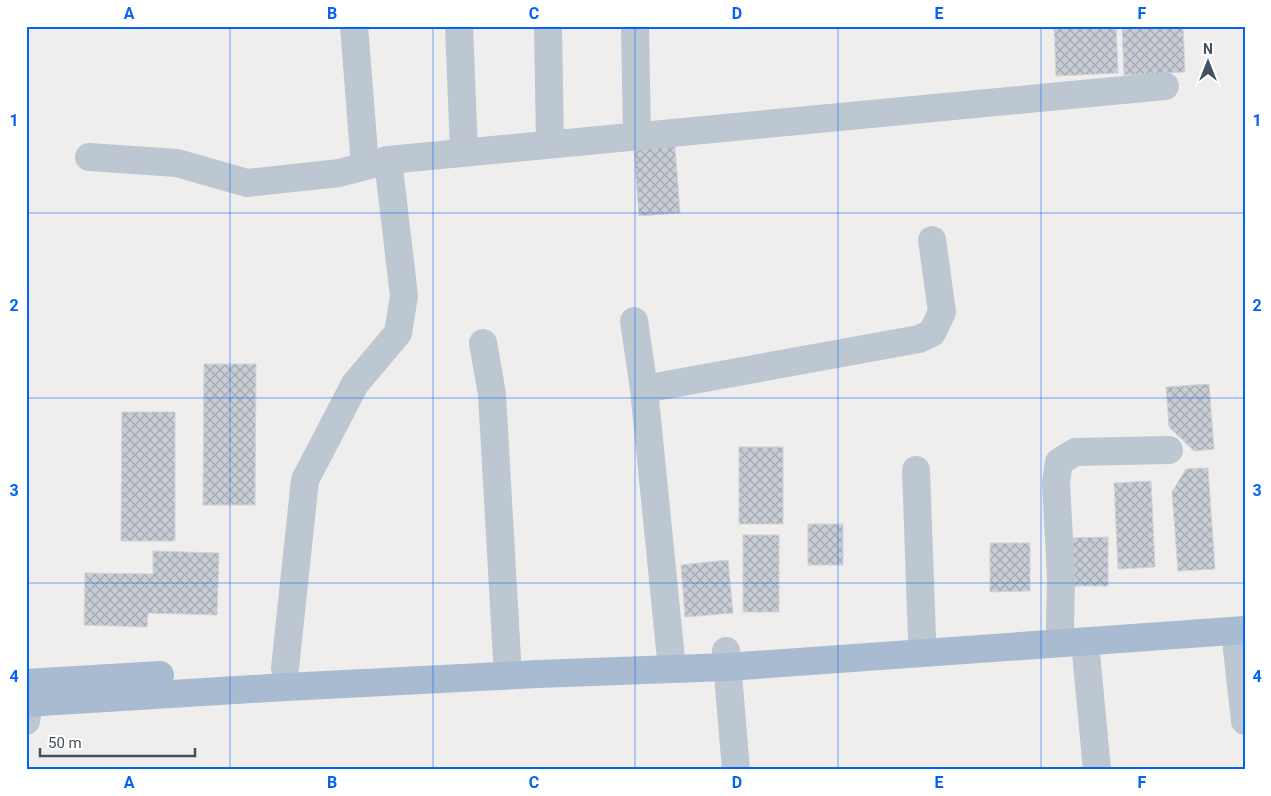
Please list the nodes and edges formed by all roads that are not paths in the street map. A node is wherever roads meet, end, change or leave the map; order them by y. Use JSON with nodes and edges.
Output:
{"nodes":[{"id":1,"x":354,"y":26,"type":"edge"},
{"id":2,"x":459,"y":26,"type":"edge"},
{"id":3,"x":548,"y":26,"type":"edge"},
{"id":4,"x":635,"y":26,"type":"edge"},
{"id":5,"x":1165,"y":86,"type":"dead end"},
{"id":6,"x":637,"y":136,"type":"junction"},
{"id":7,"x":550,"y":144,"type":"junction"},
{"id":8,"x":464,"y":152,"type":"junction"},
{"id":9,"x":89,"y":157,"type":"dead end"},
{"id":10,"x":377,"y":163,"type":"junction"},
{"id":11,"x":932,"y":240,"type":"dead end"},
{"id":12,"x":634,"y":321,"type":"dead end"},
{"id":13,"x":483,"y":343,"type":"dead end"},
{"id":14,"x":644,"y":389,"type":"junction"},
{"id":15,"x":1169,"y":450,"type":"dead end"},
{"id":16,"x":916,"y":470,"type":"dead end"},
{"id":17,"x":1242,"y":625,"type":"edge"},
{"id":18,"x":1060,"y":628,"type":"junction"},
{"id":19,"x":922,"y":638,"type":"junction"},
{"id":20,"x":1085,"y":642,"type":"junction"},
{"id":21,"x":507,"y":659,"type":"junction"},
{"id":22,"x":727,"y":659,"type":"junction"},
{"id":23,"x":671,"y":661,"type":"junction"},
{"id":24,"x":286,"y":677,"type":"junction"},
{"id":25,"x":28,"y":699,"type":"edge"},
{"id":26,"x":1245,"y":721,"type":"edge"},
{"id":27,"x":736,"y":770,"type":"edge"},
{"id":28,"x":1097,"y":770,"type":"edge"}],
"edges":[{"from":1,"to":10,"type":"street"},
{"from":2,"to":8,"type":"street"},
{"from":3,"to":7,"type":"street"},
{"from":4,"to":6,"type":"street"},
{"from":5,"to":6,"type":"street"},
{"from":6,"to":7,"type":"street"},
{"from":7,"to":8,"type":"street"},
{"from":8,"to":10,"type":"street"},
{"from":9,"to":10,"type":"street"},
{"from":10,"to":24,"type":"street"},
{"from":11,"to":14,"type":"street"},
{"from":12,"to":14,"type":"street"},
{"from":13,"to":21,"type":"street"},
{"from":14,"to":23,"type":"street"},
{"from":15,"to":18,"type":"street"},
{"from":16,"to":19,"type":"street"},
{"from":17,"to":18,"type":"main road"},
{"from":17,"to":20,"type":"main road"},
{"from":17,"to":26,"type":"street"},
{"from":18,"to":19,"type":"main road"},
{"from":19,"to":22,"type":"main road"},
{"from":20,"to":22,"type":"main road"},
{"from":20,"to":28,"type":"street"},
{"from":21,"to":23,"type":"main road"},
{"from":21,"to":24,"type":"main road"},
{"from":22,"to":23,"type":"main road"},
{"from":22,"to":27,"type":"street"},
{"from":23,"to":24,"type":"main road"},
{"from":24,"to":25,"type":"main road"}]}
